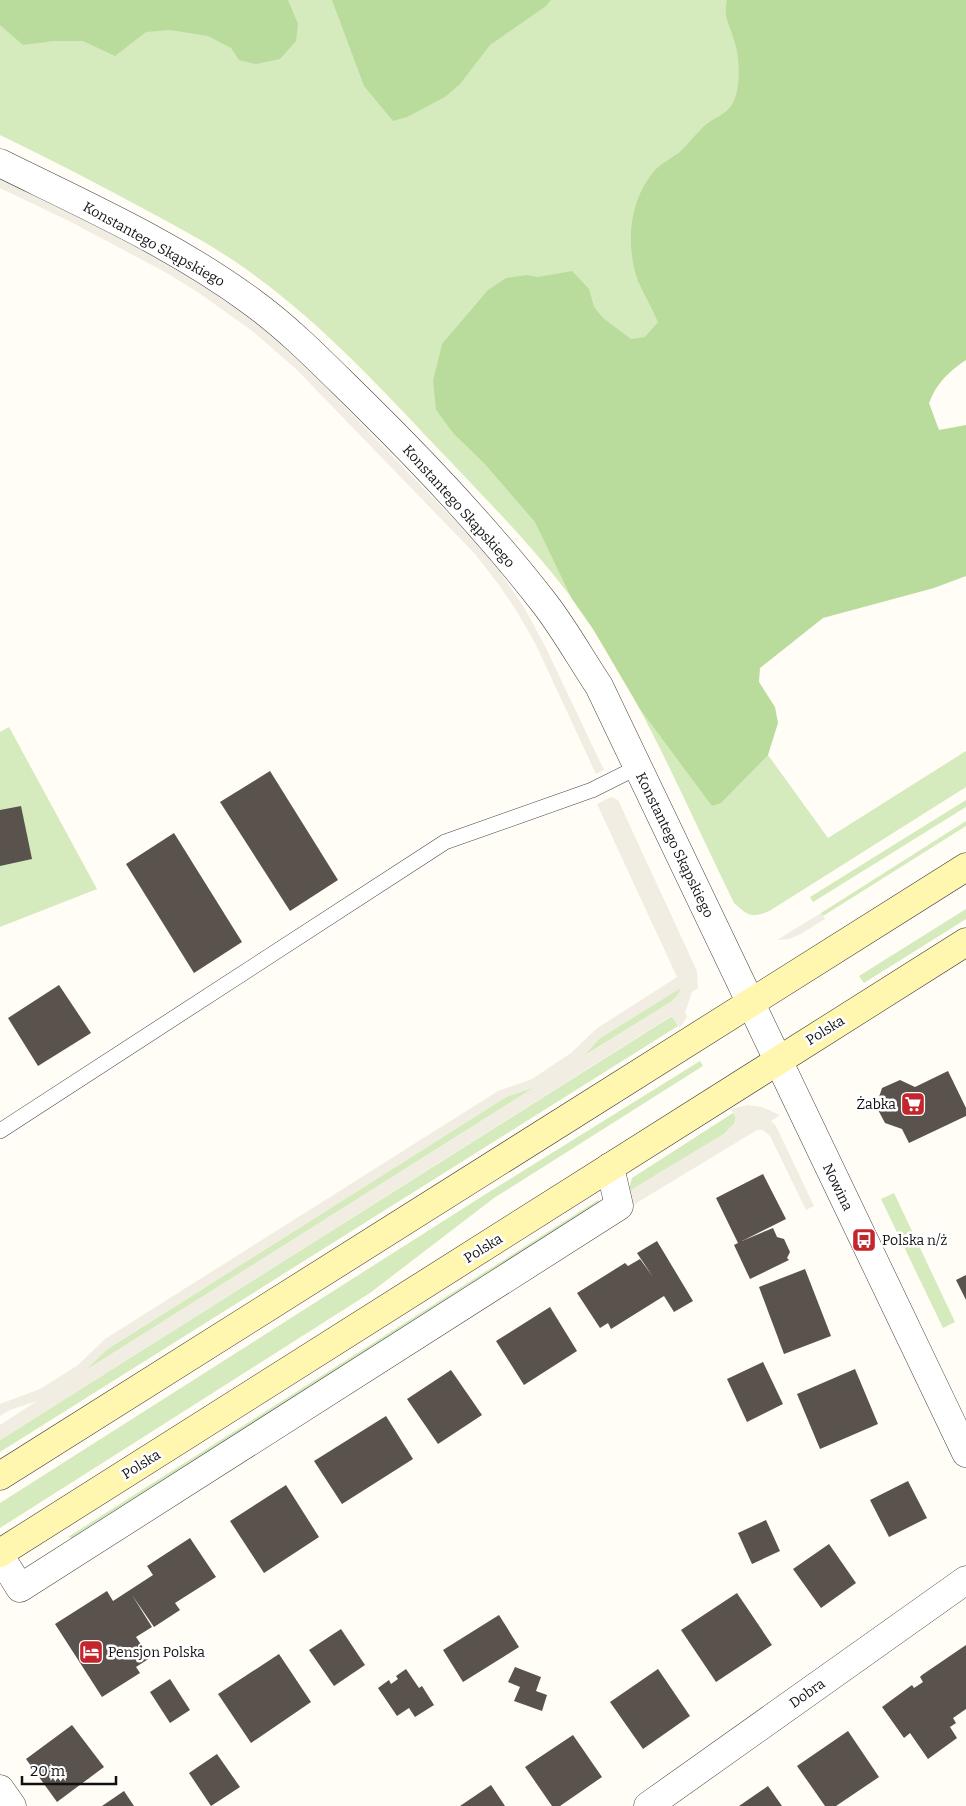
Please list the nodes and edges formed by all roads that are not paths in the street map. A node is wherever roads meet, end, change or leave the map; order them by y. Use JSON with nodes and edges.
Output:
{"nodes":[{"id":1,"x":0,"y":163,"type":"edge"},
{"id":2,"x":638,"y":767,"type":"junction"},
{"id":3,"x":966,"y":867,"type":"edge"},
{"id":4,"x":966,"y":942,"type":"edge"},
{"id":5,"x":751,"y":1002,"type":"junction"},
{"id":6,"x":778,"y":1060,"type":"junction"},
{"id":7,"x":0,"y":1131,"type":"edge"},
{"id":8,"x":610,"y":1167,"type":"junction"},
{"id":9,"x":966,"y":1453,"type":"edge"},
{"id":10,"x":0,"y":1476,"type":"edge"},
{"id":11,"x":0,"y":1555,"type":"edge"},
{"id":12,"x":966,"y":1580,"type":"edge"},
{"id":13,"x":0,"y":1789,"type":"edge"},
{"id":14,"x":12,"y":1806,"type":"edge"},
{"id":15,"x":648,"y":1806,"type":"edge"}],
"edges":[{"from":1,"to":2,"type":"street","name":"Konstantego Skąpskiego"},
{"from":2,"to":5,"type":"street","name":"Konstantego Skąpskiego"},
{"from":2,"to":7,"type":"lane"},
{"from":3,"to":5,"type":"street"},
{"from":4,"to":6,"type":"street","name":"Polska"},
{"from":5,"to":6,"type":"street","name":"Nowina"},
{"from":5,"to":10,"type":"street"},
{"from":6,"to":8,"type":"street","name":"Polska"},
{"from":6,"to":9,"type":"street","name":"Nowina"},
{"from":8,"to":11,"type":"street","name":"Polska"},
{"from":8,"to":11,"type":"street","name":"Polska"},
{"from":12,"to":15,"type":"street","name":"Dobra"},
{"from":13,"to":14,"type":"street"}]}
